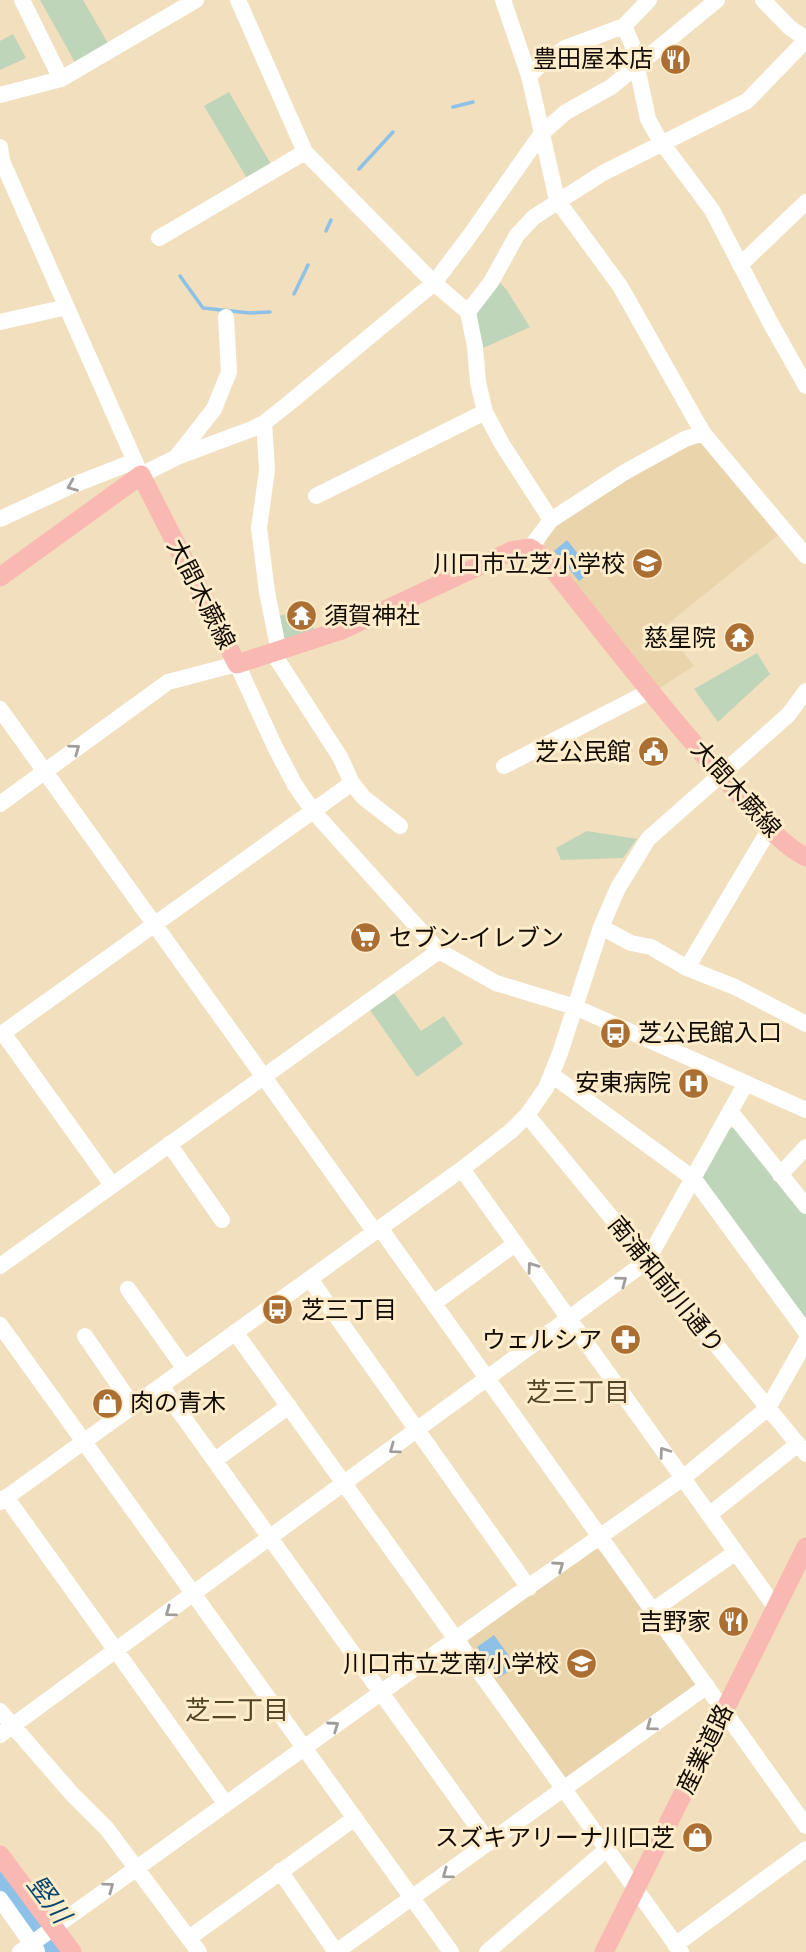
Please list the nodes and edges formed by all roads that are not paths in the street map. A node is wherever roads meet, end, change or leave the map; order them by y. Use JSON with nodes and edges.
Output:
{"nodes":[{"id":1,"x":22,"y":0,"type":"edge"},
{"id":2,"x":196,"y":0,"type":"edge"},
{"id":3,"x":238,"y":0,"type":"edge"},
{"id":4,"x":503,"y":0,"type":"edge"},
{"id":5,"x":649,"y":0,"type":"edge"},
{"id":6,"x":717,"y":0,"type":"edge"},
{"id":7,"x":763,"y":0,"type":"edge"},
{"id":8,"x":624,"y":26,"type":"junction"},
{"id":9,"x":806,"y":40,"type":"edge"},
{"id":10,"x":636,"y":66,"type":"junction"},
{"id":11,"x":529,"y":76,"type":"junction"},
{"id":12,"x":61,"y":79,"type":"junction"},
{"id":13,"x":0,"y":95,"type":"edge"},
{"id":14,"x":541,"y":134,"type":"junction"},
{"id":15,"x":663,"y":144,"type":"junction"},
{"id":16,"x":305,"y":152,"type":"junction"},
{"id":17,"x":1,"y":156,"type":"edge"},
{"id":18,"x":557,"y":201,"type":"junction"},
{"id":19,"x":806,"y":202,"type":"edge"},
{"id":20,"x":159,"y":238,"type":"dead end"},
{"id":21,"x":740,"y":265,"type":"junction"},
{"id":22,"x":434,"y":283,"type":"junction"},
{"id":23,"x":66,"y":307,"type":"junction"},
{"id":24,"x":468,"y":312,"type":"junction"},
{"id":25,"x":226,"y":317,"type":"dead end"},
{"id":26,"x":0,"y":322,"type":"edge"},
{"id":27,"x":806,"y":386,"type":"edge"},
{"id":28,"x":485,"y":412,"type":"junction"},
{"id":29,"x":264,"y":423,"type":"junction"},
{"id":30,"x":703,"y":433,"type":"junction"},
{"id":31,"x":177,"y":457,"type":"junction"},
{"id":32,"x":138,"y":468,"type":"junction"},
{"id":33,"x":316,"y":496,"type":"dead end"},
{"id":34,"x":0,"y":519,"type":"edge"},
{"id":35,"x":551,"y":520,"type":"junction"},
{"id":36,"x":530,"y":548,"type":"junction"},
{"id":37,"x":804,"y":550,"type":"edge"},
{"id":38,"x":0,"y":578,"type":"edge"},
{"id":39,"x":276,"y":652,"type":"junction"},
{"id":40,"x":237,"y":664,"type":"junction"},
{"id":41,"x":650,"y":691,"type":"junction"},
{"id":42,"x":806,"y":691,"type":"edge"},
{"id":43,"x":0,"y":709,"type":"edge"},
{"id":44,"x":504,"y":766,"type":"dead end"},
{"id":45,"x":45,"y":771,"type":"junction"},
{"id":46,"x":720,"y":774,"type":"junction"},
{"id":47,"x":352,"y":783,"type":"junction"},
{"id":48,"x":0,"y":804,"type":"edge"},
{"id":49,"x":313,"y":811,"type":"junction"},
{"id":50,"x":400,"y":826,"type":"dead end"},
{"id":51,"x":770,"y":828,"type":"junction"},
{"id":52,"x":806,"y":857,"type":"edge"},
{"id":53,"x":155,"y":924,"type":"junction"},
{"id":54,"x":601,"y":927,"type":"junction"},
{"id":55,"x":439,"y":951,"type":"junction"},
{"id":56,"x":687,"y":968,"type":"junction"},
{"id":57,"x":575,"y":1007,"type":"junction"},
{"id":58,"x":806,"y":1024,"type":"edge"},
{"id":59,"x":2,"y":1034,"type":"edge"},
{"id":60,"x":552,"y":1075,"type":"junction"},
{"id":61,"x":264,"y":1076,"type":"junction"},
{"id":62,"x":746,"y":1083,"type":"junction"},
{"id":63,"x":806,"y":1110,"type":"edge"},
{"id":64,"x":730,"y":1111,"type":"junction"},
{"id":65,"x":527,"y":1115,"type":"junction"},
{"id":66,"x":169,"y":1144,"type":"junction"},
{"id":67,"x":806,"y":1147,"type":"edge"},
{"id":68,"x":462,"y":1169,"type":"junction"},
{"id":69,"x":780,"y":1175,"type":"junction"},
{"id":70,"x":694,"y":1179,"type":"junction"},
{"id":71,"x":112,"y":1185,"type":"junction"},
{"id":72,"x":806,"y":1206,"type":"edge"},
{"id":73,"x":222,"y":1220,"type":"dead end"},
{"id":74,"x":378,"y":1230,"type":"junction"},
{"id":75,"x":515,"y":1244,"type":"junction"},
{"id":76,"x":647,"y":1261,"type":"junction"},
{"id":77,"x":0,"y":1266,"type":"edge"},
{"id":78,"x":310,"y":1279,"type":"junction"},
{"id":79,"x":128,"y":1289,"type":"dead end"},
{"id":80,"x":434,"y":1303,"type":"junction"},
{"id":81,"x":569,"y":1320,"type":"junction"},
{"id":82,"x":0,"y":1325,"type":"edge"},
{"id":83,"x":236,"y":1332,"type":"junction"},
{"id":84,"x":806,"y":1332,"type":"edge"},
{"id":85,"x":85,"y":1336,"type":"dead end"},
{"id":86,"x":806,"y":1341,"type":"edge"},
{"id":87,"x":185,"y":1369,"type":"junction"},
{"id":88,"x":488,"y":1380,"type":"junction"},
{"id":89,"x":161,"y":1386,"type":"junction"},
{"id":90,"x":133,"y":1406,"type":"junction"},
{"id":91,"x":289,"y":1406,"type":"junction"},
{"id":92,"x":768,"y":1408,"type":"junction"},
{"id":93,"x":418,"y":1431,"type":"junction"},
{"id":94,"x":84,"y":1441,"type":"junction"},
{"id":95,"x":802,"y":1449,"type":"edge"},
{"id":96,"x":215,"y":1460,"type":"junction"},
{"id":97,"x":683,"y":1478,"type":"junction"},
{"id":98,"x":345,"y":1485,"type":"junction"},
{"id":99,"x":3,"y":1499,"type":"edge"},
{"id":100,"x":709,"y":1515,"type":"junction"},
{"id":101,"x":600,"y":1537,"type":"junction"},
{"id":102,"x":272,"y":1538,"type":"junction"},
{"id":103,"x":806,"y":1547,"type":"edge"},
{"id":104,"x":736,"y":1552,"type":"junction"},
{"id":105,"x":529,"y":1588,"type":"junction"},
{"id":106,"x":194,"y":1594,"type":"junction"},
{"id":107,"x":775,"y":1607,"type":"junction"},
{"id":108,"x":652,"y":1611,"type":"junction"},
{"id":109,"x":456,"y":1640,"type":"junction"},
{"id":110,"x":116,"y":1651,"type":"junction"},
{"id":111,"x":707,"y":1686,"type":"junction"},
{"id":112,"x":382,"y":1692,"type":"junction"},
{"id":113,"x":0,"y":1711,"type":"edge"},
{"id":114,"x":724,"y":1711,"type":"junction"},
{"id":115,"x":6,"y":1731,"type":"edge"},
{"id":116,"x":304,"y":1747,"type":"junction"},
{"id":117,"x":563,"y":1790,"type":"junction"},
{"id":118,"x":225,"y":1803,"type":"junction"},
{"id":119,"x":355,"y":1818,"type":"junction"},
{"id":120,"x":806,"y":1826,"type":"edge"},
{"id":121,"x":489,"y":1843,"type":"junction"},
{"id":122,"x":806,"y":1849,"type":"edge"},
{"id":123,"x":606,"y":1850,"type":"junction"},
{"id":124,"x":0,"y":1854,"type":"edge"},
{"id":125,"x":135,"y":1868,"type":"junction"},
{"id":126,"x":280,"y":1871,"type":"junction"},
{"id":127,"x":635,"y":1890,"type":"junction"},
{"id":128,"x":413,"y":1898,"type":"junction"},
{"id":129,"x":0,"y":1899,"type":"edge"},
{"id":130,"x":189,"y":1938,"type":"junction"},
{"id":131,"x":38,"y":1941,"type":"edge"},
{"id":132,"x":678,"y":1948,"type":"edge"},
{"id":133,"x":72,"y":1952,"type":"edge"},
{"id":134,"x":199,"y":1952,"type":"edge"},
{"id":135,"x":336,"y":1952,"type":"edge"},
{"id":136,"x":452,"y":1952,"type":"edge"},
{"id":137,"x":487,"y":1952,"type":"edge"},
{"id":138,"x":604,"y":1952,"type":"edge"}],
"edges":[{"from":1,"to":12,"type":"street"},
{"from":2,"to":12,"type":"street"},
{"from":3,"to":16,"type":"street"},
{"from":4,"to":11,"type":"street"},
{"from":5,"to":8,"type":"street"},
{"from":6,"to":10,"type":"street"},
{"from":7,"to":9,"type":"street"},
{"from":8,"to":10,"type":"street"},
{"from":8,"to":11,"type":"street"},
{"from":9,"to":15,"type":"street"},
{"from":10,"to":14,"type":"street"},
{"from":10,"to":15,"type":"street"},
{"from":11,"to":14,"type":"street"},
{"from":12,"to":13,"type":"street"},
{"from":14,"to":18,"type":"street"},
{"from":14,"to":22,"type":"street"},
{"from":15,"to":18,"type":"street"},
{"from":15,"to":21,"type":"street"},
{"from":16,"to":20,"type":"street"},
{"from":16,"to":22,"type":"street"},
{"from":17,"to":23,"type":"street"},
{"from":18,"to":24,"type":"street"},
{"from":18,"to":30,"type":"street"},
{"from":19,"to":21,"type":"street"},
{"from":21,"to":27,"type":"street"},
{"from":22,"to":24,"type":"street"},
{"from":22,"to":29,"type":"street"},
{"from":23,"to":26,"type":"street"},
{"from":23,"to":32,"type":"street"},
{"from":24,"to":28,"type":"street"},
{"from":25,"to":31,"type":"street"},
{"from":28,"to":33,"type":"street"},
{"from":28,"to":35,"type":"street"},
{"from":29,"to":31,"type":"street"},
{"from":29,"to":39,"type":"street"},
{"from":30,"to":35,"type":"street"},
{"from":30,"to":37,"type":"street"},
{"from":31,"to":32,"type":"street"},
{"from":32,"to":34,"type":"street","one_way":true},
{"from":32,"to":38,"type":"main road"},
{"from":32,"to":40,"type":"main road","name":"大間木蕨線"},
{"from":35,"to":36,"type":"street"},
{"from":36,"to":39,"type":"main road","name":"大間木蕨線"},
{"from":36,"to":41,"type":"main road","name":"大間木蕨線"},
{"from":39,"to":40,"type":"main road","name":"大間木蕨線"},
{"from":39,"to":47,"type":"street"},
{"from":45,"to":40,"type":"street","one_way":true},
{"from":40,"to":49,"type":"street"},
{"from":41,"to":44,"type":"street"},
{"from":41,"to":46,"type":"main road","name":"大間木蕨線"},
{"from":42,"to":46,"type":"street"},
{"from":43,"to":45,"type":"street"},
{"from":45,"to":48,"type":"street"},
{"from":45,"to":53,"type":"street"},
{"from":46,"to":51,"type":"main road","name":"大間木蕨線"},
{"from":46,"to":54,"type":"street"},
{"from":47,"to":49,"type":"street"},
{"from":47,"to":50,"type":"street"},
{"from":49,"to":53,"type":"street"},
{"from":49,"to":55,"type":"street"},
{"from":51,"to":52,"type":"main road","name":"大間木蕨線"},
{"from":51,"to":56,"type":"street"},
{"from":53,"to":59,"type":"street"},
{"from":53,"to":61,"type":"street"},
{"from":54,"to":56,"type":"street"},
{"from":54,"to":57,"type":"street"},
{"from":55,"to":57,"type":"street"},
{"from":55,"to":61,"type":"street"},
{"from":56,"to":58,"type":"street"},
{"from":57,"to":60,"type":"street"},
{"from":57,"to":62,"type":"street"},
{"from":59,"to":71,"type":"street"},
{"from":60,"to":65,"type":"street"},
{"from":60,"to":70,"type":"street"},
{"from":61,"to":66,"type":"street"},
{"from":61,"to":74,"type":"street"},
{"from":62,"to":63,"type":"street"},
{"from":62,"to":64,"type":"street"},
{"from":64,"to":69,"type":"street"},
{"from":64,"to":70,"type":"street"},
{"from":65,"to":68,"type":"street"},
{"from":65,"to":76,"type":"street","name":"南浦和前川通り"},
{"from":66,"to":71,"type":"street"},
{"from":66,"to":73,"type":"street"},
{"from":67,"to":69,"type":"street"},
{"from":68,"to":74,"type":"street"},
{"from":68,"to":75,"type":"street"},
{"from":69,"to":72,"type":"street"},
{"from":70,"to":76,"type":"street"},
{"from":70,"to":84,"type":"street"},
{"from":71,"to":77,"type":"street"},
{"from":74,"to":78,"type":"street"},
{"from":74,"to":80,"type":"street"},
{"from":75,"to":80,"type":"street"},
{"from":81,"to":75,"type":"street","one_way":true},
{"from":81,"to":76,"type":"street","one_way":true},
{"from":76,"to":92,"type":"street","name":"南浦和前川通り"},
{"from":78,"to":83,"type":"street"},
{"from":78,"to":93,"type":"street"},
{"from":79,"to":87,"type":"street"},
{"from":80,"to":88,"type":"street"},
{"from":81,"to":88,"type":"street"},
{"from":97,"to":81,"type":"street","one_way":true},
{"from":82,"to":94,"type":"street"},
{"from":83,"to":87,"type":"street"},
{"from":83,"to":91,"type":"street"},
{"from":85,"to":90,"type":"street"},
{"from":86,"to":92,"type":"street"},
{"from":87,"to":89,"type":"street"},
{"from":88,"to":93,"type":"street"},
{"from":88,"to":101,"type":"street"},
{"from":89,"to":90,"type":"street"},
{"from":89,"to":96,"type":"street"},
{"from":90,"to":94,"type":"street"},
{"from":91,"to":96,"type":"street"},
{"from":91,"to":98,"type":"street"},
{"from":92,"to":95,"type":"street","name":"南浦和前川通り"},
{"from":92,"to":97,"type":"street"},
{"from":93,"to":98,"type":"street","one_way":true},
{"from":93,"to":105,"type":"street"},
{"from":94,"to":99,"type":"street"},
{"from":94,"to":106,"type":"street"},
{"from":95,"to":100,"type":"street"},
{"from":96,"to":102,"type":"street"},
{"from":97,"to":100,"type":"street"},
{"from":97,"to":101,"type":"street"},
{"from":98,"to":102,"type":"street"},
{"from":98,"to":109,"type":"street"},
{"from":99,"to":110,"type":"street"},
{"from":100,"to":104,"type":"street"},
{"from":105,"to":101,"type":"street","one_way":true},
{"from":101,"to":108,"type":"street"},
{"from":102,"to":106,"type":"street"},
{"from":102,"to":112,"type":"street"},
{"from":103,"to":107,"type":"main road","name":"産業道路"},
{"from":104,"to":107,"type":"street"},
{"from":104,"to":108,"type":"street"},
{"from":105,"to":109,"type":"street"},
{"from":106,"to":110,"type":"street","one_way":true},
{"from":106,"to":116,"type":"street"},
{"from":107,"to":114,"type":"main road","name":"産業道路"},
{"from":108,"to":111,"type":"street"},
{"from":109,"to":112,"type":"street"},
{"from":109,"to":117,"type":"street"},
{"from":110,"to":115,"type":"street"},
{"from":110,"to":118,"type":"street"},
{"from":111,"to":114,"type":"street"},
{"from":111,"to":117,"type":"street","one_way":true},
{"from":116,"to":112,"type":"street","one_way":true},
{"from":112,"to":121,"type":"street"},
{"from":113,"to":115,"type":"street"},
{"from":114,"to":120,"type":"street"},
{"from":114,"to":127,"type":"main road","name":"産業道路"},
{"from":115,"to":125,"type":"street"},
{"from":116,"to":118,"type":"street"},
{"from":116,"to":119,"type":"street"},
{"from":117,"to":121,"type":"street"},
{"from":117,"to":123,"type":"street"},
{"from":118,"to":125,"type":"street"},
{"from":119,"to":126,"type":"street"},
{"from":119,"to":128,"type":"street"},
{"from":121,"to":128,"type":"street","one_way":true},
{"from":122,"to":132,"type":"street"},
{"from":123,"to":127,"type":"street"},
{"from":123,"to":137,"type":"street"},
{"from":124,"to":131,"type":"main road"},
{"from":125,"to":130,"type":"street"},
{"from":131,"to":125,"type":"street","one_way":true},
{"from":126,"to":130,"type":"street"},
{"from":126,"to":135,"type":"street"},
{"from":127,"to":132,"type":"street"},
{"from":127,"to":138,"type":"main road","name":"産業道路"},
{"from":128,"to":135,"type":"street"},
{"from":128,"to":136,"type":"street"},
{"from":129,"to":131,"type":"street"},
{"from":130,"to":134,"type":"street"},
{"from":131,"to":133,"type":"main road"}]}
